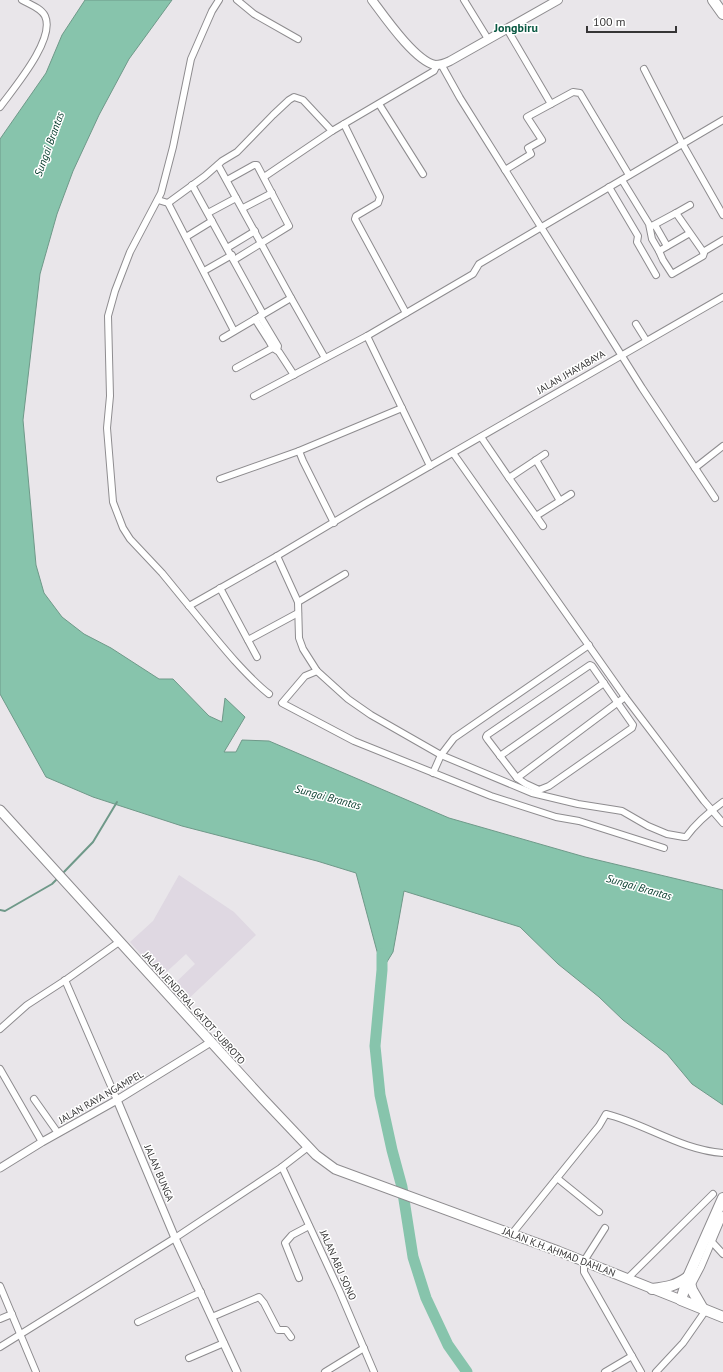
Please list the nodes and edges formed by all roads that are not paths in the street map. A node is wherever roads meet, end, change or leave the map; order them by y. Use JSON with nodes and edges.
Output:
{"nodes":[{"id":1,"x":22,"y":0,"type":"edge"},
{"id":2,"x":219,"y":0,"type":"edge"},
{"id":3,"x":237,"y":0,"type":"edge"},
{"id":4,"x":372,"y":0,"type":"edge"},
{"id":5,"x":464,"y":0,"type":"edge"},
{"id":6,"x":558,"y":0,"type":"edge"},
{"id":7,"x":713,"y":0,"type":"edge"},
{"id":8,"x":723,"y":14,"type":"edge"},
{"id":9,"x":507,"y":29,"type":"junction"},
{"id":10,"x":298,"y":39,"type":"dead end"},
{"id":11,"x":488,"y":39,"type":"junction"},
{"id":12,"x":439,"y":65,"type":"junction"},
{"id":13,"x":644,"y":69,"type":"dead end"},
{"id":14,"x":379,"y":104,"type":"junction"},
{"id":15,"x":551,"y":104,"type":"junction"},
{"id":16,"x":0,"y":107,"type":"edge"},
{"id":17,"x":723,"y":120,"type":"edge"},
{"id":18,"x":344,"y":124,"type":"junction"},
{"id":19,"x":332,"y":131,"type":"junction"},
{"id":20,"x":682,"y":143,"type":"junction"},
{"id":21,"x":218,"y":165,"type":"junction"},
{"id":22,"x":505,"y":170,"type":"junction"},
{"id":23,"x":423,"y":174,"type":"dead end"},
{"id":24,"x":629,"y":175,"type":"junction"},
{"id":25,"x":264,"y":177,"type":"junction"},
{"id":26,"x":227,"y":180,"type":"junction"},
{"id":27,"x":622,"y":180,"type":"junction"},
{"id":28,"x":192,"y":185,"type":"junction"},
{"id":29,"x":609,"y":187,"type":"junction"},
{"id":30,"x":272,"y":192,"type":"junction"},
{"id":31,"x":236,"y":198,"type":"junction"},
{"id":32,"x":158,"y":200,"type":"junction"},
{"id":33,"x":168,"y":203,"type":"junction"},
{"id":34,"x":690,"y":205,"type":"dead end"},
{"id":35,"x":243,"y":208,"type":"junction"},
{"id":36,"x":208,"y":213,"type":"junction"},
{"id":37,"x":676,"y":213,"type":"junction"},
{"id":38,"x":723,"y":215,"type":"edge"},
{"id":39,"x":212,"y":221,"type":"junction"},
{"id":40,"x":652,"y":226,"type":"junction"},
{"id":41,"x":541,"y":227,"type":"junction"},
{"id":42,"x":255,"y":231,"type":"junction"},
{"id":43,"x":690,"y":233,"type":"junction"},
{"id":44,"x":186,"y":237,"type":"junction"},
{"id":45,"x":723,"y":240,"type":"edge"},
{"id":46,"x":261,"y":243,"type":"junction"},
{"id":47,"x":667,"y":246,"type":"junction"},
{"id":48,"x":227,"y":248,"type":"junction"},
{"id":49,"x":659,"y":250,"type":"junction"},
{"id":50,"x":703,"y":252,"type":"junction"},
{"id":51,"x":233,"y":258,"type":"junction"},
{"id":52,"x":204,"y":271,"type":"junction"},
{"id":53,"x":656,"y":275,"type":"dead end"},
{"id":54,"x":723,"y":297,"type":"edge"},
{"id":55,"x":291,"y":298,"type":"junction"},
{"id":56,"x":406,"y":313,"type":"junction"},
{"id":57,"x":259,"y":317,"type":"junction"},
{"id":58,"x":636,"y":324,"type":"dead end"},
{"id":59,"x":234,"y":331,"type":"junction"},
{"id":60,"x":367,"y":336,"type":"junction"},
{"id":61,"x":223,"y":338,"type":"dead end"},
{"id":62,"x":646,"y":340,"type":"junction"},
{"id":63,"x":276,"y":348,"type":"junction"},
{"id":64,"x":621,"y":355,"type":"junction"},
{"id":65,"x":325,"y":358,"type":"junction"},
{"id":66,"x":236,"y":368,"type":"dead end"},
{"id":67,"x":293,"y":374,"type":"junction"},
{"id":68,"x":254,"y":395,"type":"dead end"},
{"id":69,"x":402,"y":408,"type":"junction"},
{"id":70,"x":480,"y":437,"type":"junction"},
{"id":71,"x":723,"y":446,"type":"edge"},
{"id":72,"x":299,"y":451,"type":"junction"},
{"id":73,"x":453,"y":453,"type":"junction"},
{"id":74,"x":545,"y":454,"type":"dead end"},
{"id":75,"x":536,"y":460,"type":"junction"},
{"id":76,"x":430,"y":466,"type":"junction"},
{"id":77,"x":694,"y":468,"type":"junction"},
{"id":78,"x":509,"y":478,"type":"junction"},
{"id":79,"x":220,"y":479,"type":"dead end"},
{"id":80,"x":570,"y":494,"type":"dead end"},
{"id":81,"x":714,"y":498,"type":"dead end"},
{"id":82,"x":560,"y":501,"type":"junction"},
{"id":83,"x":536,"y":516,"type":"junction"},
{"id":84,"x":334,"y":522,"type":"junction"},
{"id":85,"x":543,"y":526,"type":"dead end"},
{"id":86,"x":277,"y":556,"type":"junction"},
{"id":87,"x":345,"y":574,"type":"dead end"},
{"id":88,"x":220,"y":588,"type":"junction"},
{"id":89,"x":298,"y":602,"type":"junction"},
{"id":90,"x":189,"y":606,"type":"junction"},
{"id":91,"x":298,"y":613,"type":"junction"},
{"id":92,"x":248,"y":640,"type":"junction"},
{"id":93,"x":589,"y":646,"type":"junction"},
{"id":94,"x":257,"y":657,"type":"dead end"},
{"id":95,"x":317,"y":671,"type":"junction"},
{"id":96,"x":604,"y":684,"type":"junction"},
{"id":97,"x":269,"y":694,"type":"dead end"},
{"id":98,"x":625,"y":698,"type":"junction"},
{"id":99,"x":617,"y":703,"type":"junction"},
{"id":100,"x":441,"y":755,"type":"junction"},
{"id":101,"x":500,"y":756,"type":"junction"},
{"id":102,"x":433,"y":773,"type":"junction"},
{"id":103,"x":517,"y":778,"type":"junction"},
{"id":104,"x":723,"y":802,"type":"edge"},
{"id":105,"x":0,"y":810,"type":"edge"},
{"id":106,"x":711,"y":811,"type":"junction"},
{"id":107,"x":723,"y":823,"type":"edge"},
{"id":108,"x":664,"y":848,"type":"dead end"},
{"id":109,"x":120,"y":942,"type":"junction"},
{"id":110,"x":65,"y":980,"type":"junction"},
{"id":111,"x":0,"y":1029,"type":"edge"},
{"id":112,"x":211,"y":1042,"type":"junction"},
{"id":113,"x":0,"y":1069,"type":"edge"},
{"id":114,"x":34,"y":1099,"type":"dead end"},
{"id":115,"x":118,"y":1100,"type":"junction"},
{"id":116,"x":58,"y":1133,"type":"junction"},
{"id":117,"x":42,"y":1142,"type":"junction"},
{"id":118,"x":308,"y":1147,"type":"junction"},
{"id":119,"x":723,"y":1153,"type":"edge"},
{"id":120,"x":282,"y":1167,"type":"junction"},
{"id":121,"x":0,"y":1168,"type":"edge"},
{"id":122,"x":557,"y":1178,"type":"junction"},
{"id":123,"x":393,"y":1191,"type":"joint"},
{"id":124,"x":713,"y":1194,"type":"dead end"},
{"id":125,"x":723,"y":1198,"type":"edge"},
{"id":126,"x":599,"y":1212,"type":"dead end"},
{"id":127,"x":723,"y":1215,"type":"edge"},
{"id":128,"x":310,"y":1226,"type":"junction"},
{"id":129,"x":606,"y":1228,"type":"dead end"},
{"id":130,"x":511,"y":1235,"type":"junction"},
{"id":131,"x":175,"y":1238,"type":"junction"},
{"id":132,"x":712,"y":1242,"type":"junction"},
{"id":133,"x":723,"y":1254,"type":"edge"},
{"id":134,"x":584,"y":1261,"type":"junction"},
{"id":135,"x":299,"y":1278,"type":"dead end"},
{"id":136,"x":627,"y":1279,"type":"junction"},
{"id":137,"x":690,"y":1281,"type":"junction"},
{"id":138,"x":0,"y":1286,"type":"edge"},
{"id":139,"x":652,"y":1289,"type":"junction"},
{"id":140,"x":201,"y":1292,"type":"junction"},
{"id":141,"x":681,"y":1300,"type":"junction"},
{"id":142,"x":705,"y":1310,"type":"junction"},
{"id":143,"x":12,"y":1314,"type":"junction"},
{"id":144,"x":212,"y":1317,"type":"junction"},
{"id":145,"x":723,"y":1317,"type":"edge"},
{"id":146,"x":0,"y":1319,"type":"edge"},
{"id":147,"x":138,"y":1322,"type":"dead end"},
{"id":148,"x":21,"y":1334,"type":"junction"},
{"id":149,"x":291,"y":1337,"type":"dead end"},
{"id":150,"x":224,"y":1343,"type":"junction"},
{"id":151,"x":0,"y":1347,"type":"edge"},
{"id":152,"x":364,"y":1348,"type":"junction"},
{"id":153,"x":632,"y":1356,"type":"junction"},
{"id":154,"x":189,"y":1358,"type":"dead end"},
{"id":155,"x":36,"y":1372,"type":"edge"},
{"id":156,"x":236,"y":1372,"type":"edge"},
{"id":157,"x":325,"y":1372,"type":"edge"},
{"id":158,"x":374,"y":1372,"type":"edge"},
{"id":159,"x":606,"y":1372,"type":"edge"},
{"id":160,"x":641,"y":1372,"type":"edge"},
{"id":161,"x":656,"y":1372,"type":"edge"}],
"edges":[{"from":1,"to":16,"type":"street"},
{"from":2,"to":32,"type":"street"},
{"from":3,"to":10,"type":"street"},
{"from":4,"to":12,"type":"main road"},
{"from":5,"to":11,"type":"street"},
{"from":6,"to":9,"type":"main road"},
{"from":7,"to":8,"type":"highway"},
{"from":9,"to":11,"type":"main road"},
{"from":9,"to":15,"type":"street"},
{"from":11,"to":12,"type":"main road"},
{"from":12,"to":14,"type":"street"},
{"from":12,"to":22,"type":"street"},
{"from":13,"to":20,"type":"street"},
{"from":14,"to":18,"type":"street"},
{"from":14,"to":23,"type":"street"},
{"from":15,"to":22,"type":"street"},
{"from":15,"to":24,"type":"street"},
{"from":17,"to":20,"type":"street"},
{"from":18,"to":19,"type":"street"},
{"from":18,"to":56,"type":"street"},
{"from":19,"to":21,"type":"street"},
{"from":19,"to":25,"type":"street"},
{"from":20,"to":24,"type":"street"},
{"from":20,"to":38,"type":"street"},
{"from":21,"to":26,"type":"street"},
{"from":21,"to":28,"type":"street"},
{"from":22,"to":41,"type":"street"},
{"from":24,"to":27,"type":"street"},
{"from":25,"to":26,"type":"street"},
{"from":25,"to":30,"type":"street"},
{"from":26,"to":31,"type":"street"},
{"from":27,"to":29,"type":"street"},
{"from":27,"to":40,"type":"street"},
{"from":28,"to":33,"type":"street"},
{"from":28,"to":36,"type":"street"},
{"from":29,"to":41,"type":"street"},
{"from":29,"to":53,"type":"street"},
{"from":30,"to":35,"type":"street"},
{"from":30,"to":46,"type":"street"},
{"from":31,"to":35,"type":"street"},
{"from":31,"to":36,"type":"street"},
{"from":32,"to":33,"type":"street"},
{"from":32,"to":90,"type":"street"},
{"from":33,"to":44,"type":"street"},
{"from":34,"to":37,"type":"street"},
{"from":35,"to":42,"type":"street"},
{"from":36,"to":39,"type":"street"},
{"from":37,"to":40,"type":"street"},
{"from":37,"to":43,"type":"street"},
{"from":39,"to":44,"type":"street"},
{"from":39,"to":48,"type":"street"},
{"from":40,"to":47,"type":"street"},
{"from":40,"to":49,"type":"street"},
{"from":41,"to":56,"type":"street"},
{"from":41,"to":64,"type":"street"},
{"from":42,"to":46,"type":"street"},
{"from":42,"to":48,"type":"street"},
{"from":43,"to":47,"type":"street"},
{"from":43,"to":50,"type":"street"},
{"from":44,"to":52,"type":"street"},
{"from":45,"to":50,"type":"street"},
{"from":46,"to":51,"type":"street"},
{"from":46,"to":55,"type":"street"},
{"from":47,"to":49,"type":"street"},
{"from":48,"to":51,"type":"street"},
{"from":49,"to":50,"type":"street"},
{"from":51,"to":52,"type":"street"},
{"from":51,"to":57,"type":"street"},
{"from":52,"to":59,"type":"street"},
{"from":54,"to":62,"type":"street","name":"JALAN JHAYABAYA"},
{"from":55,"to":57,"type":"street"},
{"from":55,"to":65,"type":"street"},
{"from":56,"to":60,"type":"street"},
{"from":57,"to":59,"type":"street"},
{"from":57,"to":63,"type":"street"},
{"from":58,"to":62,"type":"street"},
{"from":59,"to":61,"type":"street"},
{"from":60,"to":65,"type":"street"},
{"from":60,"to":69,"type":"street"},
{"from":62,"to":64,"type":"street","name":"JALAN JHAYABAYA"},
{"from":63,"to":66,"type":"street"},
{"from":63,"to":67,"type":"street"},
{"from":64,"to":70,"type":"street","name":"JALAN JHAYABAYA"},
{"from":64,"to":77,"type":"street"},
{"from":65,"to":67,"type":"street"},
{"from":67,"to":68,"type":"street"},
{"from":69,"to":72,"type":"street"},
{"from":69,"to":76,"type":"street"},
{"from":70,"to":73,"type":"street","name":"JALAN JHAYABAYA"},
{"from":70,"to":78,"type":"street"},
{"from":71,"to":77,"type":"street"},
{"from":72,"to":79,"type":"street"},
{"from":72,"to":84,"type":"street"},
{"from":73,"to":76,"type":"street","name":"JALAN JHAYABAYA"},
{"from":73,"to":93,"type":"street"},
{"from":74,"to":75,"type":"street"},
{"from":75,"to":78,"type":"street"},
{"from":75,"to":82,"type":"street"},
{"from":76,"to":84,"type":"street","name":"JALAN JHAYABAYA"},
{"from":77,"to":81,"type":"street"},
{"from":78,"to":83,"type":"street"},
{"from":80,"to":82,"type":"street"},
{"from":82,"to":83,"type":"street"},
{"from":83,"to":85,"type":"street"},
{"from":84,"to":86,"type":"street","name":"JALAN JHAYABAYA"},
{"from":86,"to":88,"type":"street","name":"JALAN JHAYABAYA"},
{"from":86,"to":89,"type":"street"},
{"from":87,"to":89,"type":"street"},
{"from":88,"to":90,"type":"street","name":"JALAN JHAYABAYA"},
{"from":88,"to":92,"type":"street"},
{"from":89,"to":91,"type":"street"},
{"from":90,"to":97,"type":"street"},
{"from":91,"to":92,"type":"street"},
{"from":91,"to":95,"type":"street"},
{"from":92,"to":94,"type":"street"},
{"from":93,"to":98,"type":"street"},
{"from":93,"to":100,"type":"street"},
{"from":95,"to":100,"type":"street"},
{"from":95,"to":102,"type":"street"},
{"from":96,"to":99,"type":"street"},
{"from":96,"to":101,"type":"street"},
{"from":96,"to":101,"type":"street"},
{"from":98,"to":99,"type":"street"},
{"from":98,"to":106,"type":"street"},
{"from":99,"to":103,"type":"street"},
{"from":99,"to":103,"type":"street"},
{"from":100,"to":102,"type":"street"},
{"from":100,"to":106,"type":"street"},
{"from":101,"to":103,"type":"street"},
{"from":102,"to":108,"type":"street"},
{"from":104,"to":106,"type":"street"},
{"from":105,"to":109,"type":"main road","name":"JALAN JENDERAL GATOT SUBROTO"},
{"from":106,"to":107,"type":"street"},
{"from":109,"to":110,"type":"street"},
{"from":109,"to":112,"type":"main road","name":"JALAN JENDERAL GATOT SUBROTO"},
{"from":110,"to":111,"type":"street"},
{"from":110,"to":115,"type":"street","name":"JALAN BUNGA"},
{"from":112,"to":115,"type":"street","name":"JALAN RAYA NGAMPEL"},
{"from":112,"to":118,"type":"main road","name":"JALAN JENDERAL GATOT SUBROTO"},
{"from":113,"to":117,"type":"street"},
{"from":114,"to":116,"type":"street"},
{"from":115,"to":116,"type":"street","name":"JALAN RAYA NGAMPEL"},
{"from":115,"to":131,"type":"street","name":"JALAN BUNGA"},
{"from":116,"to":117,"type":"street","name":"JALAN RAYA NGAMPEL"},
{"from":117,"to":121,"type":"street","name":"JALAN RAYA NGAMPEL"},
{"from":118,"to":120,"type":"street"},
{"from":118,"to":123,"type":"main road","name":"JALAN JENDERAL GATOT SUBROTO"},
{"from":119,"to":122,"type":"street"},
{"from":120,"to":128,"type":"street","name":"JALAN ABU SONO"},
{"from":120,"to":131,"type":"street"},
{"from":122,"to":126,"type":"street"},
{"from":122,"to":130,"type":"street"},
{"from":123,"to":130,"type":"main road","name":"JALAN K.H. AHMAD DAHLAN"},
{"from":124,"to":136,"type":"street"},
{"from":125,"to":137,"type":"highway"},
{"from":127,"to":132,"type":"street"},
{"from":128,"to":135,"type":"street"},
{"from":128,"to":152,"type":"street","name":"JALAN ABU SONO"},
{"from":129,"to":134,"type":"street"},
{"from":130,"to":134,"type":"main road","name":"JALAN K.H. AHMAD DAHLAN"},
{"from":131,"to":140,"type":"street","name":"JALAN BUNGA"},
{"from":131,"to":148,"type":"street"},
{"from":132,"to":133,"type":"street"},
{"from":132,"to":137,"type":"street"},
{"from":134,"to":136,"type":"main road","name":"JALAN K.H. AHMAD DAHLAN"},
{"from":134,"to":153,"type":"street"},
{"from":136,"to":139,"type":"main road","name":"JALAN K.H. AHMAD DAHLAN"},
{"from":137,"to":139,"type":"highway"},
{"from":137,"to":141,"type":"highway"},
{"from":137,"to":142,"type":"highway"},
{"from":138,"to":143,"type":"street"},
{"from":139,"to":141,"type":"main road","name":"JALAN K.H. AHMAD DAHLAN"},
{"from":140,"to":144,"type":"street","name":"JALAN BUNGA"},
{"from":140,"to":147,"type":"street"},
{"from":141,"to":142,"type":"highway","name":"JALAN K.H. AHMAD DAHLAN"},
{"from":142,"to":145,"type":"highway","name":"JALAN K.H. AHMAD DAHLAN"},
{"from":142,"to":161,"type":"street"},
{"from":143,"to":146,"type":"street"},
{"from":143,"to":148,"type":"street"},
{"from":144,"to":149,"type":"street"},
{"from":144,"to":150,"type":"street","name":"JALAN BUNGA"},
{"from":148,"to":151,"type":"street"},
{"from":148,"to":155,"type":"street"},
{"from":150,"to":154,"type":"street"},
{"from":150,"to":156,"type":"street","name":"JALAN BUNGA"},
{"from":152,"to":157,"type":"street"},
{"from":152,"to":158,"type":"street","name":"JALAN ABU SONO"},
{"from":153,"to":159,"type":"street"},
{"from":153,"to":160,"type":"street"}]}
